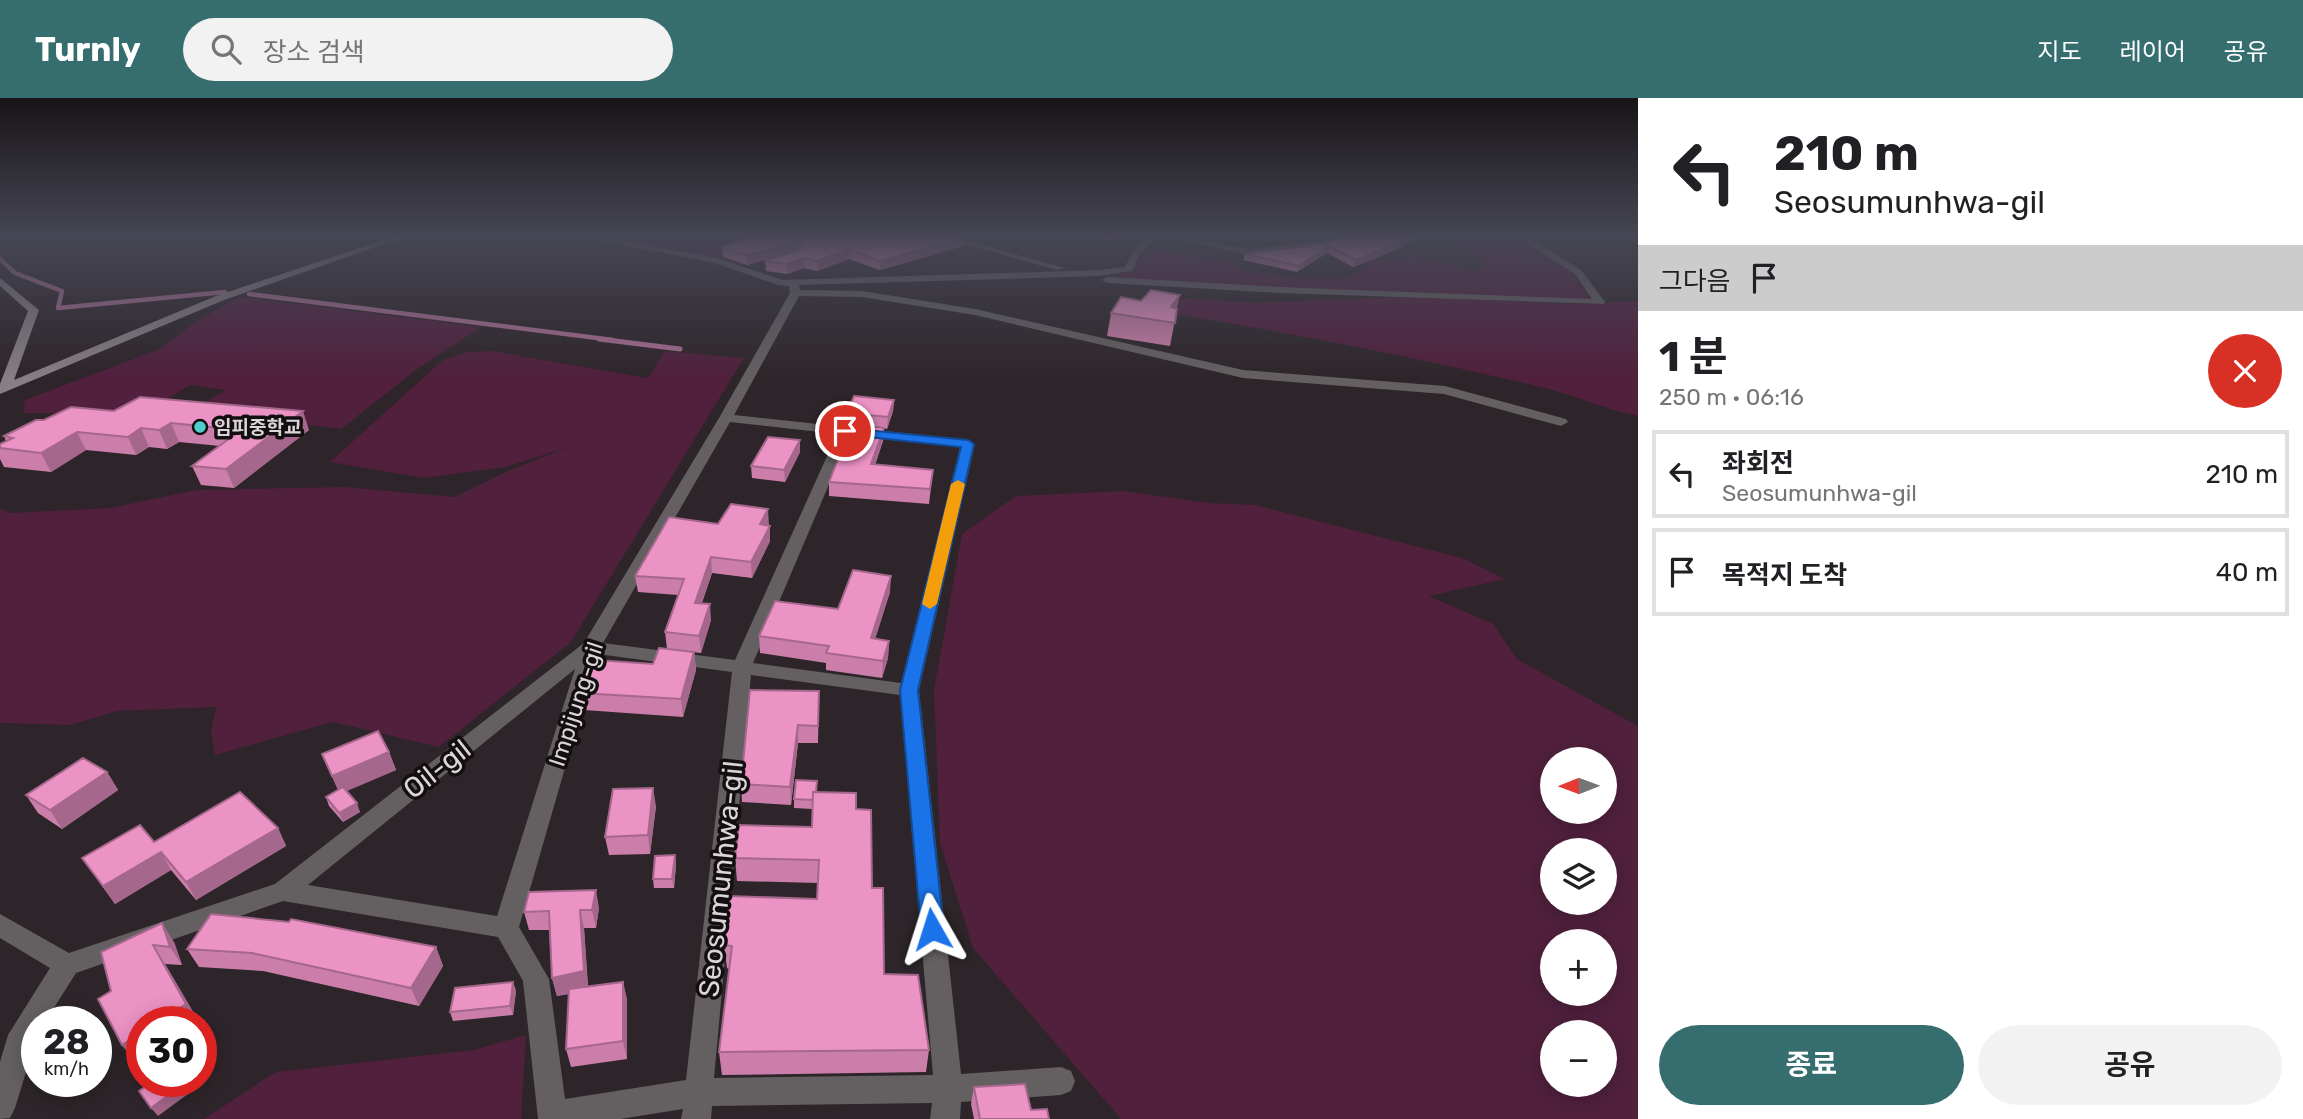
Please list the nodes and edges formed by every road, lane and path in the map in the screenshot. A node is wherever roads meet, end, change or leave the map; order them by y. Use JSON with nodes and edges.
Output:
{"nodes":[{"id":1,"x":3,"y":284,"type":"edge"},
{"id":2,"x":262,"y":284,"type":"edge"},
{"id":3,"x":784,"y":284,"type":"edge"},
{"id":4,"x":877,"y":284,"type":"edge"},
{"id":5,"x":1110,"y":284,"type":"edge"},
{"id":6,"x":1193,"y":284,"type":"edge"},
{"id":7,"x":1587,"y":284,"type":"edge"},
{"id":8,"x":794,"y":288,"type":"junction"},
{"id":9,"x":1121,"y":295,"type":"edge"},
{"id":10,"x":2,"y":389,"type":"edge"},
{"id":11,"x":726,"y":418,"type":"junction"},
{"id":12,"x":1561,"y":422,"type":"dead end"},
{"id":13,"x":845,"y":431,"type":"junction"},
{"id":14,"x":591,"y":647,"type":"junction"},
{"id":15,"x":742,"y":666,"type":"junction"},
{"id":16,"x":909,"y":690,"type":"junction"},
{"id":17,"x":283,"y":891,"type":"junction"},
{"id":18,"x":0,"y":925,"type":"edge"},
{"id":19,"x":506,"y":928,"type":"junction"},
{"id":20,"x":67,"y":965,"type":"junction"},
{"id":21,"x":1061,"y":1082,"type":"dead end"},
{"id":22,"x":948,"y":1088,"type":"junction"},
{"id":23,"x":698,"y":1106,"type":"edge"},
{"id":24,"x":0,"y":1109,"type":"edge"},
{"id":25,"x":554,"y":1117,"type":"edge"},
{"id":26,"x":9,"y":1119,"type":"edge"},
{"id":27,"x":945,"y":1119,"type":"edge"}],
"edges":[{"from":1,"to":10,"type":"street"},
{"from":2,"to":10,"type":"street"},
{"from":3,"to":8,"type":"street"},
{"from":4,"to":8,"type":"street"},
{"from":5,"to":9,"type":"street"},
{"from":6,"to":7,"type":"street"},
{"from":8,"to":11,"type":"street","name":"Impijung-gil"},
{"from":8,"to":12,"type":"street"},
{"from":11,"to":13,"type":"street"},
{"from":11,"to":14,"type":"street","name":"Impijung-gil"},
{"from":13,"to":15,"type":"street","name":"Seosumunhwa-gil"},
{"from":13,"to":16,"type":"street"},
{"from":14,"to":15,"type":"street"},
{"from":14,"to":17,"type":"street","name":"Oil-gil"},
{"from":14,"to":19,"type":"street","name":"Impijung-gil"},
{"from":15,"to":16,"type":"street"},
{"from":15,"to":23,"type":"street","name":"Seosumunhwa-gil"},
{"from":16,"to":22,"type":"street"},
{"from":17,"to":19,"type":"street","name":"Oil-gil"},
{"from":17,"to":20,"type":"street","name":"Oil-gil"},
{"from":18,"to":20,"type":"street"},
{"from":19,"to":25,"type":"street"},
{"from":20,"to":24,"type":"street"},
{"from":21,"to":22,"type":"street"},
{"from":22,"to":23,"type":"street"},
{"from":22,"to":27,"type":"street"},
{"from":23,"to":25,"type":"street"},
{"from":24,"to":26,"type":"street"}]}
